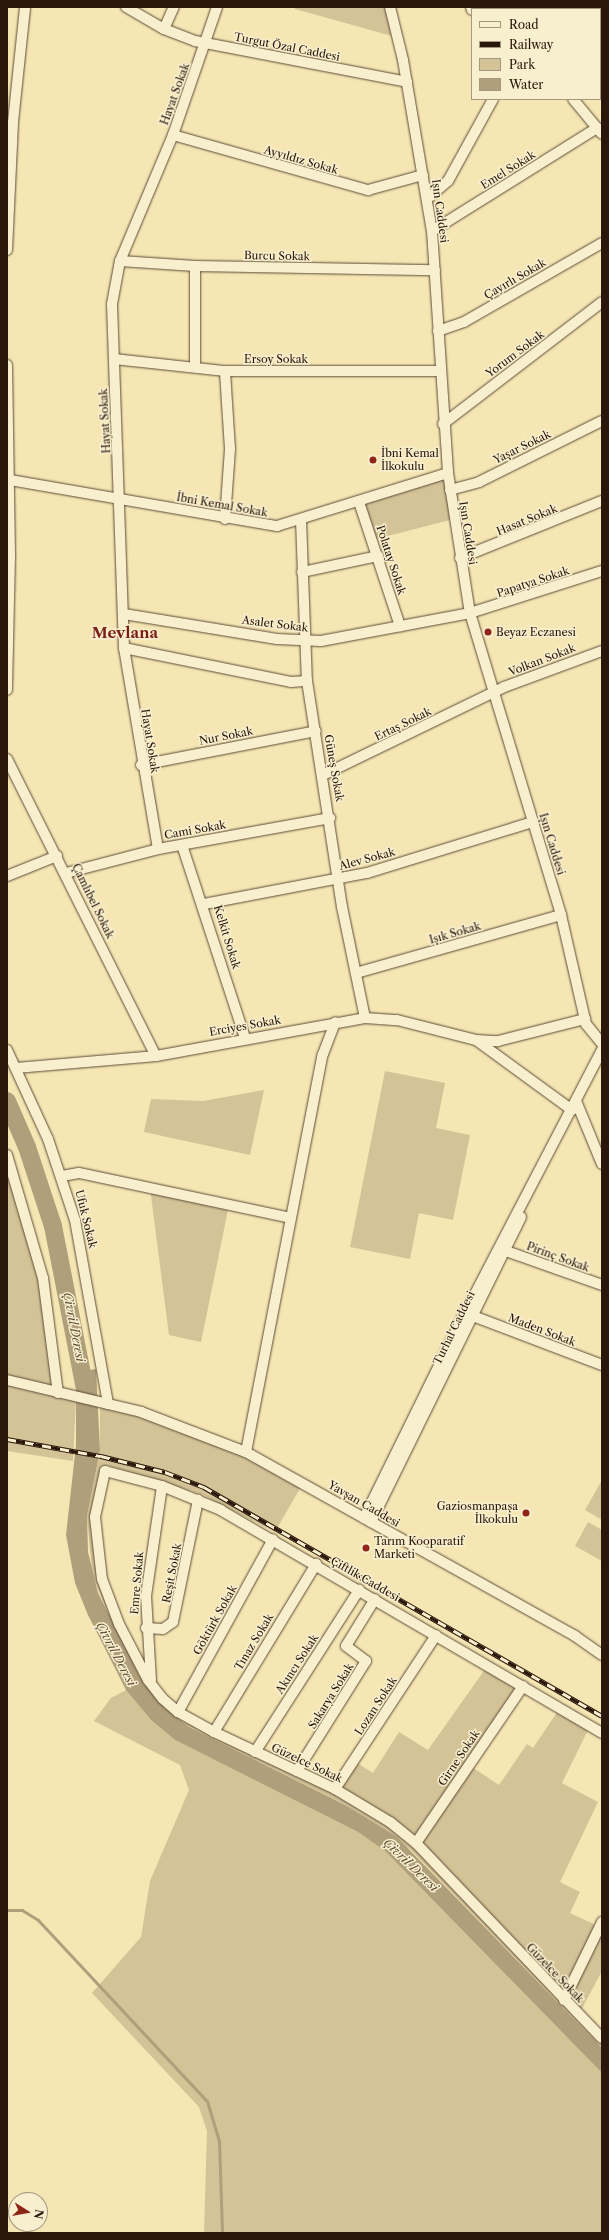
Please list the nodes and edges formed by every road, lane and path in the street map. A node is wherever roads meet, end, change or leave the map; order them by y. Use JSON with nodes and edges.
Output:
{"nodes":[{"id":1,"x":25,"y":7,"type":"edge"},
{"id":2,"x":126,"y":7,"type":"edge"},
{"id":3,"x":135,"y":7,"type":"edge"},
{"id":4,"x":174,"y":7,"type":"edge"},
{"id":5,"x":217,"y":7,"type":"edge"},
{"id":6,"x":390,"y":7,"type":"edge"},
{"id":7,"x":164,"y":29,"type":"junction"},
{"id":8,"x":206,"y":44,"type":"junction"},
{"id":9,"x":407,"y":82,"type":"junction"},
{"id":10,"x":492,"y":100,"type":"edge"},
{"id":11,"x":574,"y":100,"type":"edge"},
{"id":12,"x":601,"y":132,"type":"edge"},
{"id":13,"x":173,"y":136,"type":"junction"},
{"id":14,"x":423,"y":175,"type":"junction"},
{"id":15,"x":427,"y":199,"type":"junction"},
{"id":16,"x":432,"y":231,"type":"junction"},
{"id":17,"x":602,"y":243,"type":"edge"},
{"id":18,"x":7,"y":250,"type":"edge"},
{"id":19,"x":120,"y":261,"type":"junction"},
{"id":20,"x":195,"y":266,"type":"junction"},
{"id":21,"x":435,"y":270,"type":"junction"},
{"id":22,"x":602,"y":302,"type":"edge"},
{"id":23,"x":438,"y":331,"type":"junction"},
{"id":24,"x":114,"y":359,"type":"junction"},
{"id":25,"x":7,"y":365,"type":"edge"},
{"id":26,"x":195,"y":366,"type":"junction"},
{"id":27,"x":225,"y":371,"type":"junction"},
{"id":28,"x":440,"y":371,"type":"junction"},
{"id":29,"x":602,"y":421,"type":"edge"},
{"id":30,"x":443,"y":424,"type":"junction"},
{"id":31,"x":448,"y":473,"type":"junction"},
{"id":32,"x":10,"y":480,"type":"junction"},
{"id":33,"x":450,"y":490,"type":"junction"},
{"id":34,"x":121,"y":500,"type":"junction"},
{"id":35,"x":602,"y":501,"type":"edge"},
{"id":36,"x":359,"y":502,"type":"junction"},
{"id":37,"x":9,"y":517,"type":"edge"},
{"id":38,"x":225,"y":519,"type":"junction"},
{"id":39,"x":301,"y":520,"type":"junction"},
{"id":40,"x":378,"y":556,"type":"junction"},
{"id":41,"x":460,"y":558,"type":"junction"},
{"id":42,"x":602,"y":571,"type":"edge"},
{"id":43,"x":302,"y":572,"type":"junction"},
{"id":44,"x":470,"y":613,"type":"junction"},
{"id":45,"x":124,"y":614,"type":"junction"},
{"id":46,"x":400,"y":626,"type":"junction"},
{"id":47,"x":304,"y":641,"type":"junction"},
{"id":48,"x":124,"y":648,"type":"junction"},
{"id":49,"x":602,"y":651,"type":"edge"},
{"id":50,"x":307,"y":681,"type":"junction"},
{"id":51,"x":7,"y":690,"type":"edge"},
{"id":52,"x":492,"y":694,"type":"junction"},
{"id":53,"x":316,"y":731,"type":"junction"},
{"id":54,"x":7,"y":759,"type":"edge"},
{"id":55,"x":141,"y":765,"type":"junction"},
{"id":56,"x":323,"y":775,"type":"junction"},
{"id":57,"x":330,"y":818,"type":"junction"},
{"id":58,"x":533,"y":822,"type":"junction"},
{"id":59,"x":182,"y":845,"type":"junction"},
{"id":60,"x":158,"y":849,"type":"junction"},
{"id":61,"x":57,"y":856,"type":"junction"},
{"id":62,"x":66,"y":873,"type":"junction"},
{"id":63,"x":7,"y":876,"type":"edge"},
{"id":64,"x":338,"y":880,"type":"junction"},
{"id":65,"x":204,"y":904,"type":"junction"},
{"id":66,"x":561,"y":915,"type":"junction"},
{"id":67,"x":356,"y":973,"type":"junction"},
{"id":68,"x":365,"y":1018,"type":"junction"},
{"id":69,"x":585,"y":1018,"type":"junction"},
{"id":70,"x":335,"y":1022,"type":"junction"},
{"id":71,"x":245,"y":1038,"type":"junction"},
{"id":72,"x":476,"y":1040,"type":"junction"},
{"id":73,"x":602,"y":1044,"type":"edge"},
{"id":74,"x":7,"y":1050,"type":"edge"},
{"id":75,"x":602,"y":1050,"type":"edge"},
{"id":76,"x":156,"y":1056,"type":"junction"},
{"id":77,"x":16,"y":1068,"type":"junction"},
{"id":78,"x":574,"y":1105,"type":"junction"},
{"id":79,"x":555,"y":1142,"type":"junction"},
{"id":80,"x":7,"y":1155,"type":"edge"},
{"id":81,"x":602,"y":1164,"type":"edge"},
{"id":82,"x":62,"y":1176,"type":"junction"},
{"id":83,"x":290,"y":1218,"type":"junction"},
{"id":84,"x":506,"y":1251,"type":"junction"},
{"id":85,"x":602,"y":1285,"type":"edge"},
{"id":86,"x":473,"y":1316,"type":"junction"},
{"id":87,"x":602,"y":1365,"type":"edge"},
{"id":88,"x":7,"y":1380,"type":"edge"},
{"id":89,"x":58,"y":1393,"type":"junction"},
{"id":90,"x":104,"y":1403,"type":"junction"},
{"id":91,"x":246,"y":1452,"type":"junction"},
{"id":92,"x":105,"y":1471,"type":"joint"},
{"id":93,"x":162,"y":1486,"type":"junction"},
{"id":94,"x":198,"y":1500,"type":"junction"},
{"id":95,"x":367,"y":1520,"type":"junction"},
{"id":96,"x":273,"y":1539,"type":"junction"},
{"id":97,"x":316,"y":1564,"type":"junction"},
{"id":98,"x":359,"y":1590,"type":"junction"},
{"id":99,"x":375,"y":1599,"type":"junction"},
{"id":100,"x":146,"y":1628,"type":"junction"},
{"id":101,"x":436,"y":1635,"type":"junction"},
{"id":102,"x":602,"y":1655,"type":"edge"},
{"id":103,"x":151,"y":1684,"type":"junction"},
{"id":104,"x":523,"y":1686,"type":"junction"},
{"id":105,"x":178,"y":1712,"type":"junction"},
{"id":106,"x":214,"y":1732,"type":"junction"},
{"id":107,"x":602,"y":1733,"type":"edge"},
{"id":108,"x":255,"y":1752,"type":"junction"},
{"id":109,"x":297,"y":1771,"type":"junction"},
{"id":110,"x":336,"y":1789,"type":"junction"},
{"id":111,"x":416,"y":1843,"type":"junction"},
{"id":112,"x":602,"y":1922,"type":"edge"},
{"id":113,"x":564,"y":2000,"type":"junction"},
{"id":114,"x":602,"y":2038,"type":"edge"}],
"edges":[{"from":1,"to":18,"type":"street"},
{"from":2,"to":7,"type":"street","name":"Turgut Özal Caddesi"},
{"from":3,"to":7,"type":"street","name":"Turgut Özal Caddesi"},
{"from":4,"to":7,"type":"street"},
{"from":5,"to":8,"type":"street","name":"Hayat Sokak"},
{"from":6,"to":9,"type":"street","name":"Işın Caddesi"},
{"from":7,"to":8,"type":"street","name":"Turgut Özal Caddesi"},
{"from":8,"to":9,"type":"street","name":"Turgut Özal Caddesi"},
{"from":8,"to":13,"type":"street","name":"Hayat Sokak"},
{"from":9,"to":14,"type":"street","name":"Işın Caddesi"},
{"from":10,"to":15,"type":"street"},
{"from":11,"to":12,"type":"street"},
{"from":12,"to":16,"type":"street","name":"Emel Sokak"},
{"from":13,"to":14,"type":"street","name":"Ayyıldız Sokak"},
{"from":13,"to":19,"type":"street","name":"Hayat Sokak"},
{"from":14,"to":15,"type":"street","name":"Işın Caddesi"},
{"from":15,"to":16,"type":"street","name":"Işın Caddesi"},
{"from":16,"to":21,"type":"street","name":"Işın Caddesi"},
{"from":17,"to":23,"type":"street","name":"Çayırlı Sokak"},
{"from":19,"to":20,"type":"street","name":"Burcu Sokak"},
{"from":19,"to":24,"type":"street","name":"Hayat Sokak"},
{"from":20,"to":21,"type":"street","name":"Burcu Sokak"},
{"from":20,"to":26,"type":"street"},
{"from":21,"to":23,"type":"street","name":"Işın Caddesi"},
{"from":22,"to":30,"type":"street","name":"Yorum Sokak"},
{"from":23,"to":28,"type":"street","name":"Işın Caddesi"},
{"from":24,"to":26,"type":"street","name":"Ersoy Sokak"},
{"from":24,"to":34,"type":"street","name":"Hayat Sokak"},
{"from":25,"to":32,"type":"street"},
{"from":26,"to":27,"type":"street","name":"Ersoy Sokak"},
{"from":27,"to":28,"type":"street","name":"Ersoy Sokak"},
{"from":27,"to":38,"type":"street"},
{"from":28,"to":30,"type":"street","name":"Işın Caddesi"},
{"from":29,"to":33,"type":"street","name":"Yaşar Sokak"},
{"from":30,"to":31,"type":"street","name":"Işın Caddesi"},
{"from":31,"to":33,"type":"street","name":"Işın Caddesi"},
{"from":31,"to":36,"type":"street","name":"İbni Kemal Sokak"},
{"from":32,"to":34,"type":"street","name":"İbni Kemal Sokak"},
{"from":32,"to":37,"type":"street"},
{"from":33,"to":41,"type":"street","name":"Işın Caddesi"},
{"from":34,"to":38,"type":"street","name":"İbni Kemal Sokak"},
{"from":34,"to":45,"type":"street","name":"Hayat Sokak"},
{"from":35,"to":41,"type":"street","name":"Hasat Sokak"},
{"from":36,"to":39,"type":"street","name":"İbni Kemal Sokak"},
{"from":36,"to":40,"type":"street","name":"Polatay Sokak"},
{"from":37,"to":51,"type":"street"},
{"from":38,"to":39,"type":"street","name":"İbni Kemal Sokak"},
{"from":39,"to":43,"type":"street","name":"Güneş Sokak"},
{"from":40,"to":43,"type":"street"},
{"from":40,"to":46,"type":"street","name":"Polatay Sokak"},
{"from":41,"to":44,"type":"street","name":"Işın Caddesi"},
{"from":42,"to":44,"type":"street","name":"Papatya Sokak"},
{"from":43,"to":47,"type":"street","name":"Güneş Sokak"},
{"from":44,"to":46,"type":"street","name":"Asalet Sokak"},
{"from":44,"to":52,"type":"street","name":"Işın Caddesi"},
{"from":45,"to":47,"type":"street","name":"Asalet Sokak"},
{"from":45,"to":48,"type":"street","name":"Hayat Sokak"},
{"from":46,"to":47,"type":"street","name":"Asalet Sokak"},
{"from":47,"to":50,"type":"street","name":"Güneş Sokak"},
{"from":48,"to":50,"type":"street"},
{"from":48,"to":55,"type":"street","name":"Hayat Sokak"},
{"from":49,"to":52,"type":"street","name":"Volkan Sokak"},
{"from":50,"to":53,"type":"street","name":"Güneş Sokak"},
{"from":52,"to":56,"type":"street","name":"Ertaş Sokak"},
{"from":52,"to":58,"type":"street","name":"Işın Caddesi"},
{"from":53,"to":55,"type":"street","name":"Nur Sokak"},
{"from":53,"to":56,"type":"street","name":"Güneş Sokak"},
{"from":54,"to":61,"type":"street","name":"Çamlıbel Sokak"},
{"from":55,"to":60,"type":"street","name":"Hayat Sokak"},
{"from":56,"to":57,"type":"street","name":"Güneş Sokak"},
{"from":57,"to":59,"type":"street","name":"Cami Sokak"},
{"from":57,"to":64,"type":"street","name":"Güneş Sokak"},
{"from":58,"to":64,"type":"street","name":"Alev Sokak"},
{"from":58,"to":66,"type":"street","name":"Işın Caddesi"},
{"from":59,"to":60,"type":"street","name":"Cami Sokak"},
{"from":59,"to":65,"type":"street","name":"Kelkit Sokak"},
{"from":60,"to":62,"type":"street","name":"Cami Sokak"},
{"from":61,"to":62,"type":"street","name":"Çamlıbel Sokak"},
{"from":61,"to":63,"type":"street"},
{"from":62,"to":76,"type":"street","name":"Çamlıbel Sokak"},
{"from":64,"to":65,"type":"street","name":"Alev Sokak"},
{"from":64,"to":67,"type":"street","name":"Güneş Sokak"},
{"from":65,"to":71,"type":"street","name":"Kelkit Sokak"},
{"from":66,"to":67,"type":"street","name":"Işık Sokak"},
{"from":66,"to":69,"type":"street","name":"Işın Caddesi"},
{"from":67,"to":68,"type":"street","name":"Güneş Sokak"},
{"from":68,"to":70,"type":"street","name":"Erciyes Sokak"},
{"from":68,"to":72,"type":"street","name":"Erciyes Sokak"},
{"from":69,"to":72,"type":"street","name":"Erciyes Sokak"},
{"from":69,"to":73,"type":"street","name":"Işın Caddesi"},
{"from":70,"to":71,"type":"street","name":"Erciyes Sokak"},
{"from":70,"to":83,"type":"street"},
{"from":71,"to":76,"type":"street","name":"Erciyes Sokak"},
{"from":72,"to":78,"type":"street","name":"Erciyes Sokak"},
{"from":74,"to":77,"type":"street","name":"Ufuk Sokak"},
{"from":75,"to":78,"type":"street","name":"Turhal Caddesi"},
{"from":76,"to":77,"type":"street","name":"Erciyes Sokak"},
{"from":77,"to":82,"type":"street","name":"Ufuk Sokak"},
{"from":78,"to":79,"type":"street","name":"Turhal Caddesi"},
{"from":78,"to":81,"type":"street"},
{"from":79,"to":84,"type":"street","name":"Turhal Caddesi"},
{"from":79,"to":95,"type":"street","name":"Turhal Caddesi"},
{"from":80,"to":89,"type":"street"},
{"from":82,"to":83,"type":"street"},
{"from":82,"to":90,"type":"street","name":"Ufuk Sokak"},
{"from":83,"to":91,"type":"street"},
{"from":84,"to":85,"type":"street","name":"Pirinç Sokak"},
{"from":84,"to":86,"type":"street","name":"Turhal Caddesi"},
{"from":86,"to":87,"type":"street","name":"Maden Sokak"},
{"from":86,"to":95,"type":"street","name":"Turhal Caddesi"},
{"from":88,"to":89,"type":"street","name":"Yavşan Caddesi"},
{"from":89,"to":90,"type":"street","name":"Yavşan Caddesi"},
{"from":90,"to":91,"type":"street","name":"Yavşan Caddesi"},
{"from":91,"to":95,"type":"street","name":"Yavşan Caddesi"},
{"from":92,"to":93,"type":"street","name":"Çiftlik Caddesi"},
{"from":92,"to":103,"type":"street","name":"Güzelce Sokak"},
{"from":93,"to":94,"type":"street","name":"Çiftlik Caddesi"},
{"from":93,"to":100,"type":"street","name":"Emre Sokak"},
{"from":94,"to":96,"type":"street","name":"Çiftlik Caddesi"},
{"from":94,"to":100,"type":"street","name":"Reşit Sokak"},
{"from":95,"to":102,"type":"street","name":"Yavşan Caddesi"},
{"from":96,"to":97,"type":"street","name":"Çiftlik Caddesi"},
{"from":96,"to":105,"type":"street","name":"Göktürk Sokak"},
{"from":97,"to":98,"type":"street","name":"Çiftlik Caddesi"},
{"from":97,"to":106,"type":"street","name":"Tınaz Sokak"},
{"from":98,"to":99,"type":"street","name":"Çiftlik Caddesi"},
{"from":98,"to":108,"type":"street","name":"Akıncı Sokak"},
{"from":99,"to":101,"type":"street","name":"Çiftlik Caddesi"},
{"from":99,"to":109,"type":"street","name":"Sakarya Sokak"},
{"from":100,"to":103,"type":"street","name":"Emre Sokak"},
{"from":101,"to":104,"type":"street","name":"Çiftlik Caddesi"},
{"from":101,"to":110,"type":"street","name":"Lozan Sokak"},
{"from":103,"to":105,"type":"street","name":"Güzelce Sokak"},
{"from":104,"to":107,"type":"street","name":"Çiftlik Caddesi"},
{"from":104,"to":111,"type":"street","name":"Girne Sokak"},
{"from":105,"to":106,"type":"street","name":"Güzelce Sokak"},
{"from":106,"to":108,"type":"street","name":"Güzelce Sokak"},
{"from":108,"to":109,"type":"street","name":"Güzelce Sokak"},
{"from":109,"to":110,"type":"street","name":"Güzelce Sokak"},
{"from":110,"to":111,"type":"street","name":"Güzelce Sokak"},
{"from":111,"to":113,"type":"street","name":"Güzelce Sokak"},
{"from":112,"to":113,"type":"street"},
{"from":113,"to":114,"type":"street","name":"Güzelce Sokak"}]}
